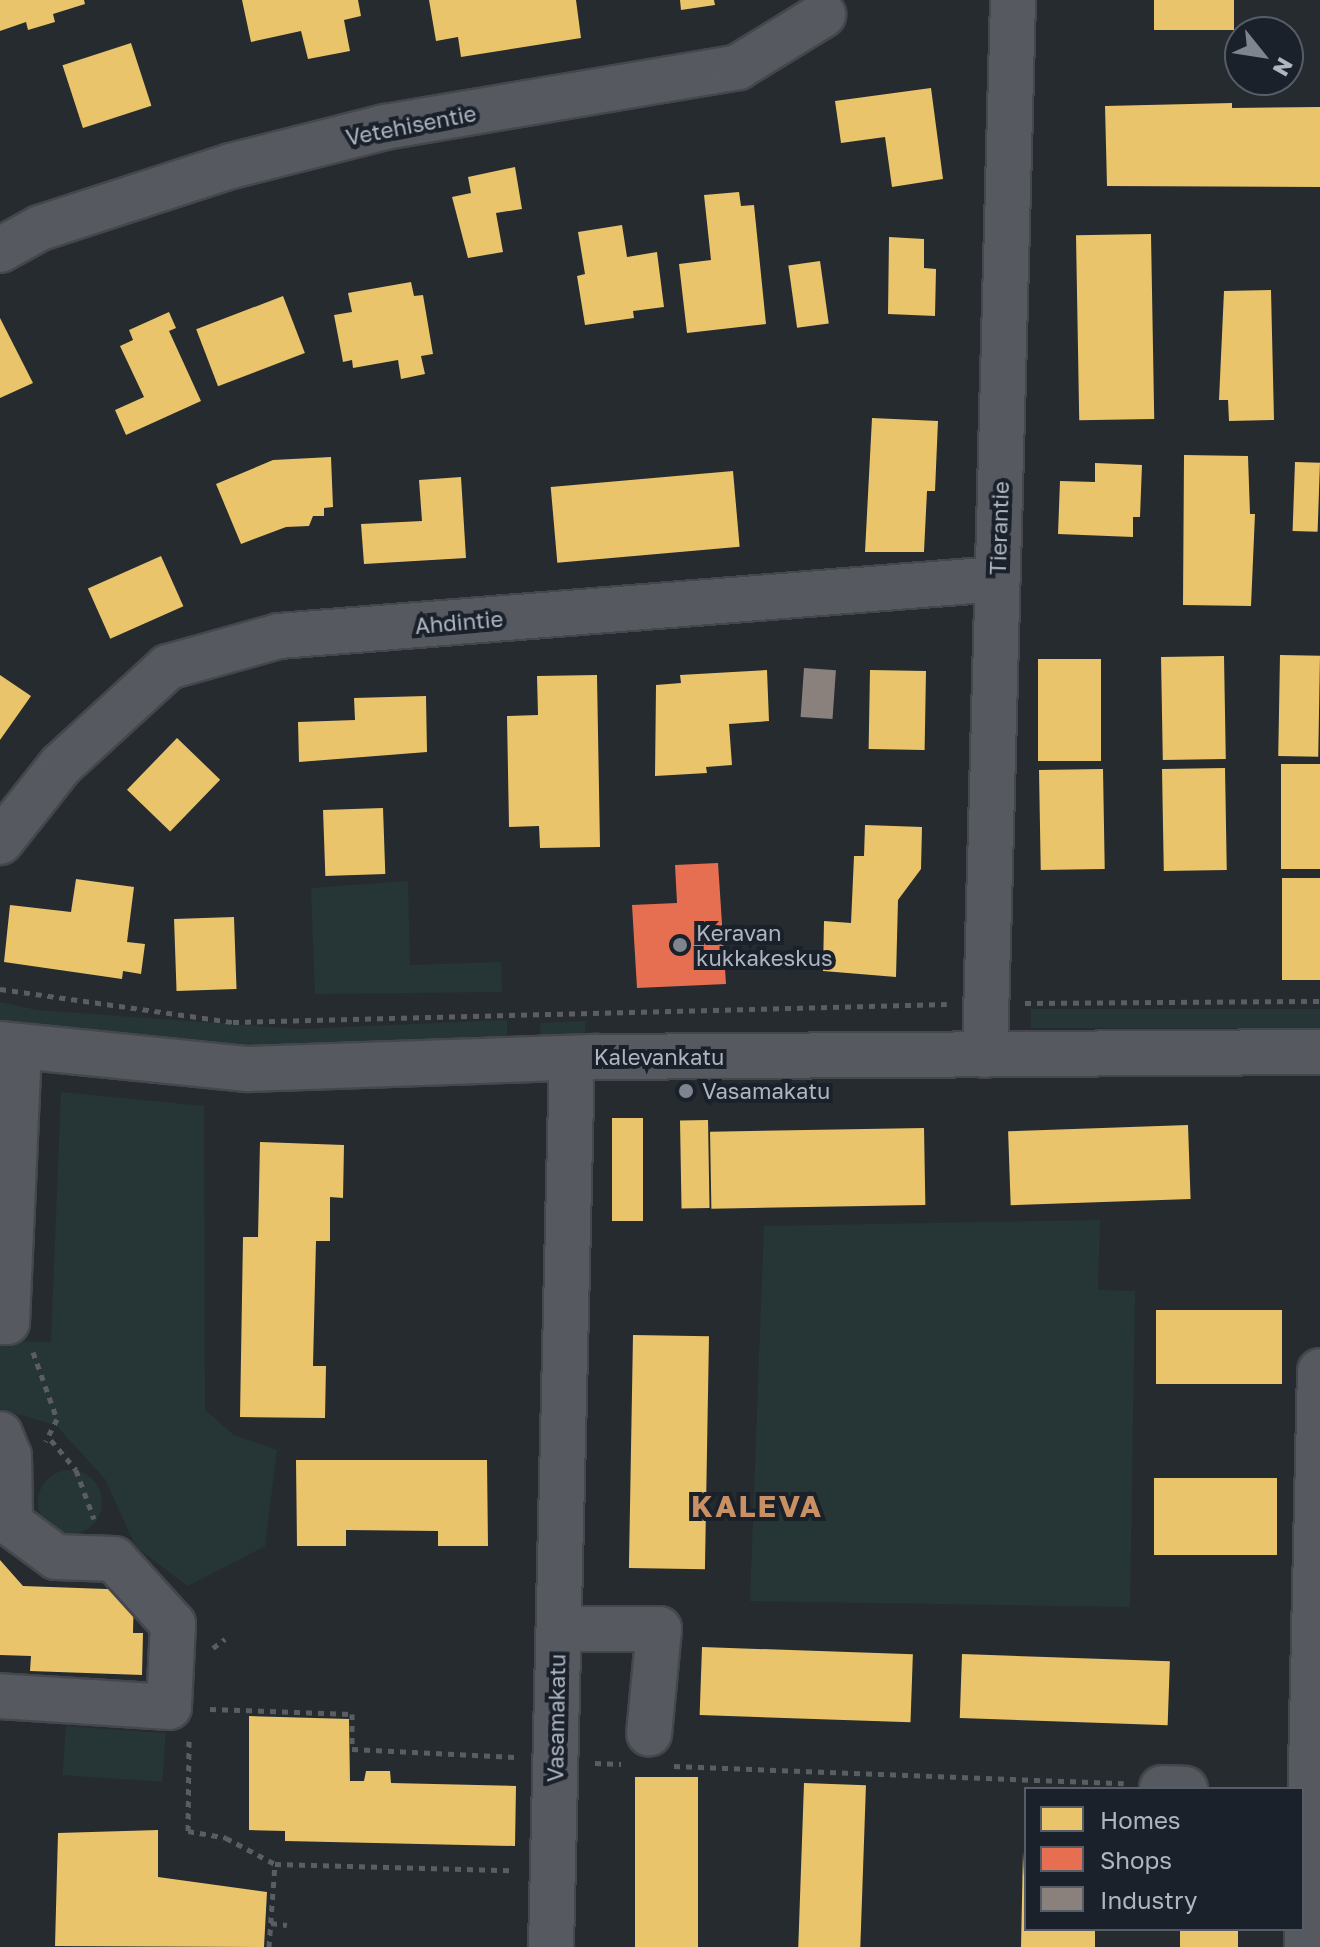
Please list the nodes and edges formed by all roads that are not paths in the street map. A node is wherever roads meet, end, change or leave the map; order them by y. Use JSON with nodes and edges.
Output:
{"nodes":[{"id":1,"x":1013,"y":0,"type":"edge"},
{"id":2,"x":823,"y":15,"type":"dead end"},
{"id":3,"x":0,"y":250,"type":"edge"},
{"id":4,"x":997,"y":579,"type":"junction"},
{"id":5,"x":0,"y":842,"type":"edge"},
{"id":6,"x":9,"y":1046,"type":"edge"},
{"id":7,"x":1320,"y":1052,"type":"edge"},
{"id":8,"x":985,"y":1055,"type":"junction"},
{"id":9,"x":572,"y":1058,"type":"junction"},
{"id":10,"x":4,"y":1322,"type":"edge"},
{"id":11,"x":1320,"y":1371,"type":"edge"},
{"id":12,"x":4,"y":1440,"type":"edge"},
{"id":13,"x":1319,"y":1600,"type":"edge"},
{"id":14,"x":559,"y":1629,"type":"junction"},
{"id":15,"x":0,"y":1696,"type":"edge"},
{"id":16,"x":649,"y":1755,"type":"road end"},
{"id":17,"x":1307,"y":1794,"type":"edge"},
{"id":18,"x":1312,"y":1932,"type":"edge"},
{"id":19,"x":551,"y":1947,"type":"edge"}],
"edges":[{"from":1,"to":4,"type":"street","name":"Tierantie"},
{"from":2,"to":3,"type":"street","name":"Vetehisentie"},
{"from":4,"to":5,"type":"street","name":"Ahdintie"},
{"from":4,"to":8,"type":"street","name":"Tierantie"},
{"from":6,"to":9,"type":"street","name":"Kalevankatu"},
{"from":6,"to":10,"type":"street"},
{"from":7,"to":8,"type":"street","name":"Kalevankatu"},
{"from":8,"to":9,"type":"street","name":"Kalevankatu"},
{"from":9,"to":14,"type":"street","name":"Vasamakatu"},
{"from":11,"to":13,"type":"street"},
{"from":12,"to":15,"type":"street"},
{"from":13,"to":17,"type":"street"},
{"from":14,"to":16,"type":"street"},
{"from":14,"to":19,"type":"street","name":"Vasamakatu"},
{"from":17,"to":18,"type":"street"}]}
